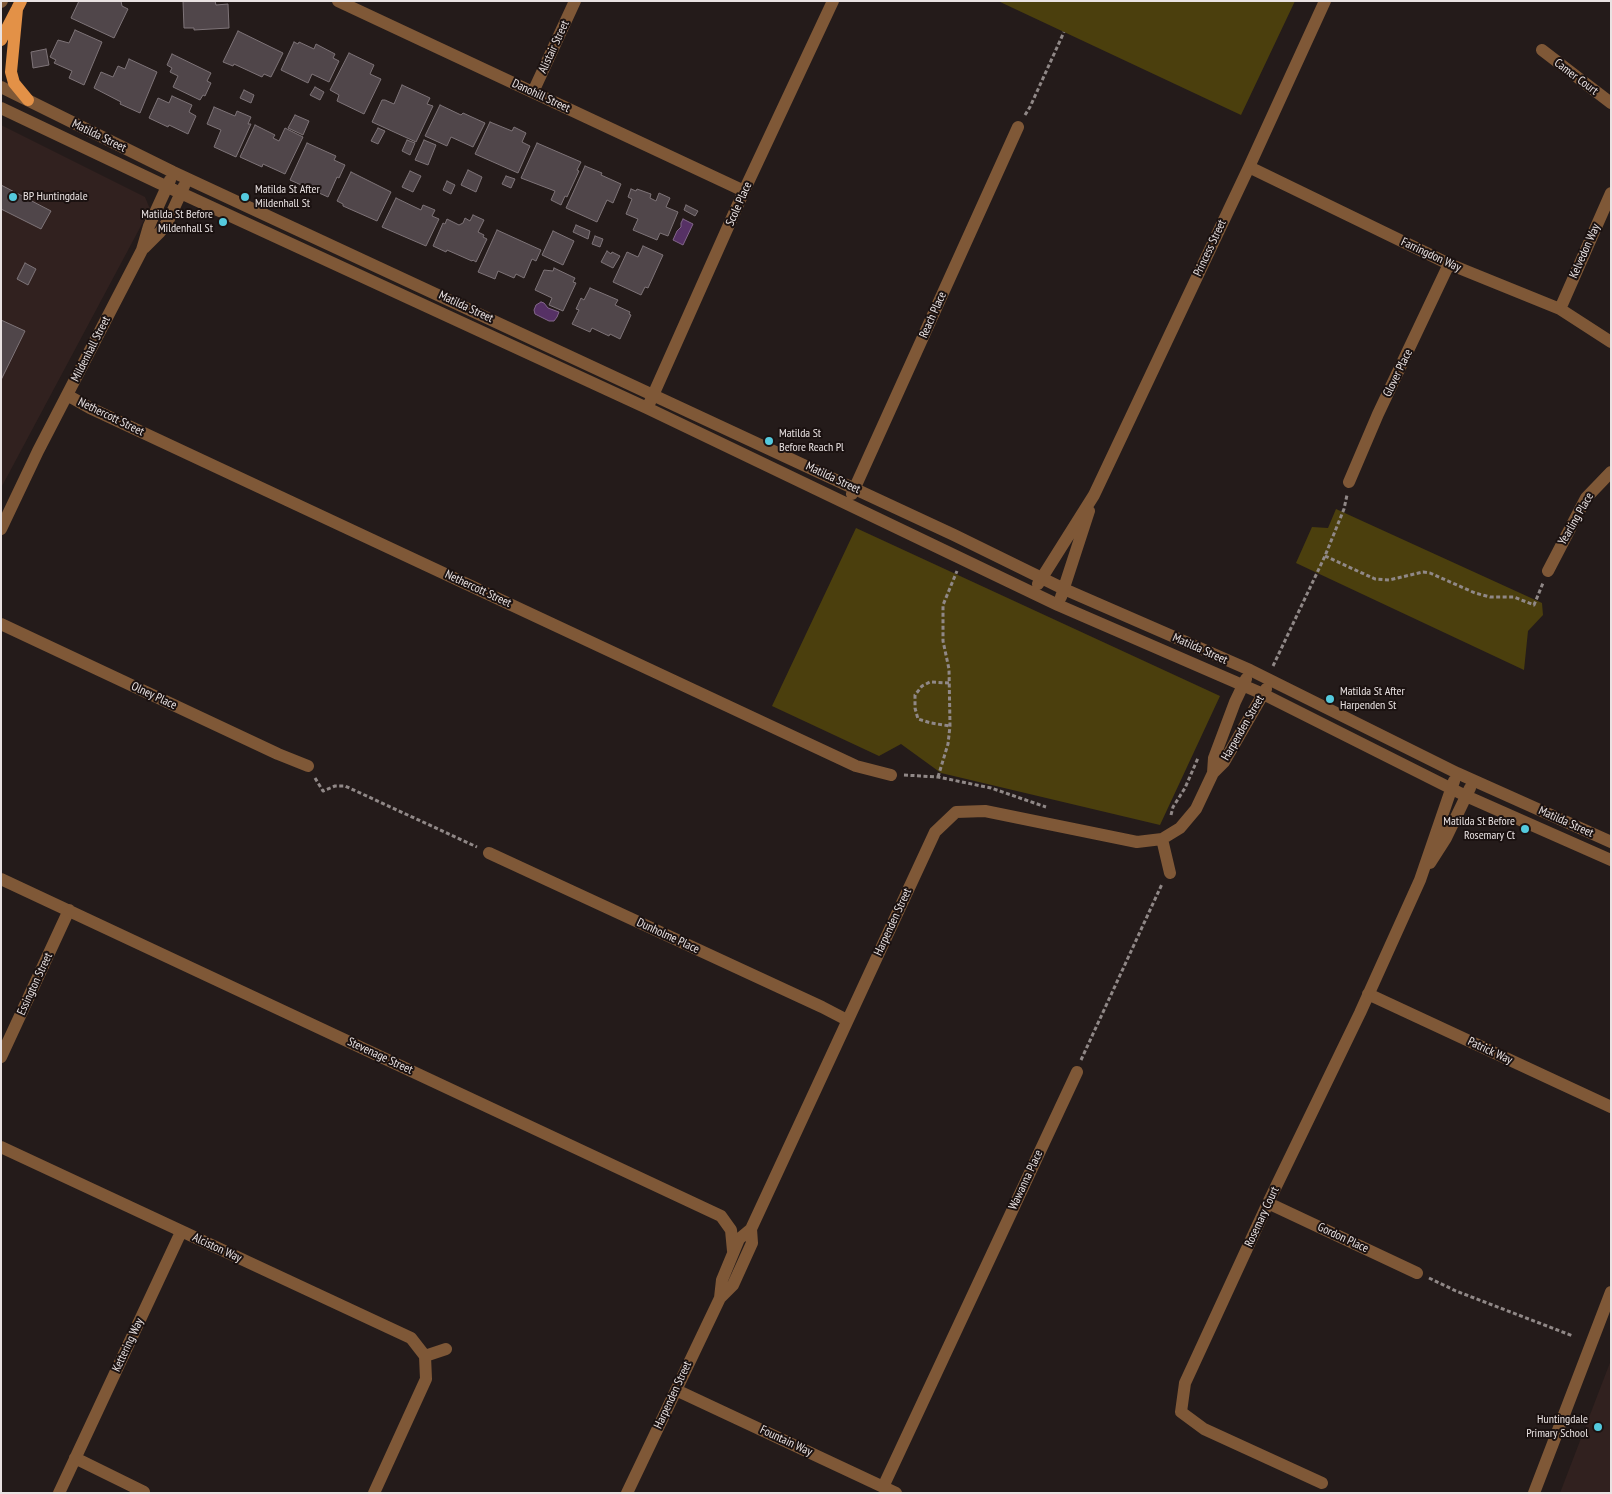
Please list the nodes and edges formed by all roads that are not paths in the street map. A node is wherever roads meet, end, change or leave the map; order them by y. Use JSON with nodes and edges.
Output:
{"nodes":[{"id":1,"x":338,"y":1,"type":"edge"},
{"id":2,"x":574,"y":1,"type":"edge"},
{"id":3,"x":833,"y":1,"type":"edge"},
{"id":4,"x":1325,"y":1,"type":"edge"},
{"id":5,"x":19,"y":5,"type":"edge"},
{"id":6,"x":1,"y":40,"type":"edge"},
{"id":7,"x":1542,"y":50,"type":"dead end"},
{"id":8,"x":1,"y":87,"type":"edge"},
{"id":9,"x":533,"y":92,"type":"junction"},
{"id":10,"x":28,"y":100,"type":"junction"},
{"id":11,"x":1611,"y":103,"type":"edge"},
{"id":12,"x":1,"y":108,"type":"edge"},
{"id":13,"x":1018,"y":127,"type":"road end"},
{"id":14,"x":1249,"y":167,"type":"junction"},
{"id":15,"x":173,"y":172,"type":"junction"},
{"id":16,"x":187,"y":178,"type":"junction"},
{"id":17,"x":167,"y":187,"type":"junction"},
{"id":18,"x":744,"y":191,"type":"junction"},
{"id":19,"x":181,"y":193,"type":"junction"},
{"id":20,"x":1611,"y":193,"type":"edge"},
{"id":21,"x":142,"y":250,"type":"junction"},
{"id":22,"x":1449,"y":264,"type":"junction"},
{"id":23,"x":1560,"y":308,"type":"junction"},
{"id":24,"x":1611,"y":342,"type":"edge"},
{"id":25,"x":653,"y":394,"type":"junction"},
{"id":26,"x":67,"y":396,"type":"junction"},
{"id":27,"x":647,"y":408,"type":"junction"},
{"id":28,"x":1611,"y":472,"type":"edge"},
{"id":29,"x":1349,"y":482,"type":"road end"},
{"id":30,"x":854,"y":488,"type":"junction"},
{"id":31,"x":1094,"y":495,"type":"junction"},
{"id":32,"x":847,"y":503,"type":"junction"},
{"id":33,"x":1,"y":529,"type":"edge"},
{"id":34,"x":1548,"y":571,"type":"road end"},
{"id":35,"x":1041,"y":578,"type":"junction"},
{"id":36,"x":1064,"y":589,"type":"junction"},
{"id":37,"x":1034,"y":594,"type":"junction"},
{"id":38,"x":1058,"y":605,"type":"junction"},
{"id":39,"x":1,"y":624,"type":"edge"},
{"id":40,"x":1250,"y":670,"type":"junction"},
{"id":41,"x":1268,"y":679,"type":"junction"},
{"id":42,"x":1242,"y":686,"type":"junction"},
{"id":43,"x":1263,"y":694,"type":"junction"},
{"id":44,"x":308,"y":766,"type":"road end"},
{"id":45,"x":1213,"y":773,"type":"junction"},
{"id":46,"x":1457,"y":773,"type":"junction"},
{"id":47,"x":891,"y":775,"type":"road end"},
{"id":48,"x":1474,"y":781,"type":"junction"},
{"id":49,"x":1451,"y":788,"type":"junction"},
{"id":50,"x":1466,"y":796,"type":"junction"},
{"id":51,"x":1162,"y":839,"type":"junction"},
{"id":52,"x":1611,"y":842,"type":"edge"},
{"id":53,"x":489,"y":853,"type":"road end"},
{"id":54,"x":1611,"y":860,"type":"edge"},
{"id":55,"x":1170,"y":873,"type":"road end"},
{"id":56,"x":1,"y":879,"type":"edge"},
{"id":57,"x":1420,"y":880,"type":"junction"},
{"id":58,"x":69,"y":910,"type":"junction"},
{"id":59,"x":1368,"y":994,"type":"junction"},
{"id":60,"x":847,"y":1020,"type":"junction"},
{"id":61,"x":1,"y":1057,"type":"edge"},
{"id":62,"x":1077,"y":1072,"type":"road end"},
{"id":63,"x":1611,"y":1107,"type":"edge"},
{"id":64,"x":1,"y":1147,"type":"edge"},
{"id":65,"x":1268,"y":1203,"type":"junction"},
{"id":66,"x":751,"y":1229,"type":"junction"},
{"id":67,"x":181,"y":1232,"type":"junction"},
{"id":68,"x":733,"y":1254,"type":"junction"},
{"id":69,"x":1417,"y":1273,"type":"road end"},
{"id":70,"x":1611,"y":1292,"type":"edge"},
{"id":71,"x":720,"y":1298,"type":"junction"},
{"id":72,"x":446,"y":1349,"type":"dead end"},
{"id":73,"x":425,"y":1356,"type":"junction"},
{"id":74,"x":676,"y":1390,"type":"junction"},
{"id":75,"x":75,"y":1458,"type":"junction"},
{"id":76,"x":1322,"y":1483,"type":"dead end"},
{"id":77,"x":883,"y":1487,"type":"junction"},
{"id":78,"x":144,"y":1492,"type":"edge"},
{"id":79,"x":59,"y":1493,"type":"edge"},
{"id":80,"x":374,"y":1493,"type":"edge"},
{"id":81,"x":627,"y":1493,"type":"edge"},
{"id":82,"x":896,"y":1493,"type":"edge"},
{"id":83,"x":1534,"y":1493,"type":"edge"}],
"edges":[{"from":1,"to":9,"type":"street","name":"Danohill Street"},
{"from":2,"to":9,"type":"street","name":"Alistair Street"},
{"from":3,"to":18,"type":"street","name":"Scole Place"},
{"from":4,"to":14,"type":"street","name":"Princess Street"},
{"from":5,"to":6,"type":"main road"},
{"from":5,"to":10,"type":"main road"},
{"from":7,"to":11,"type":"street","name":"Camer Court"},
{"from":8,"to":10,"type":"street","name":"Matilda Street"},
{"from":9,"to":18,"type":"street","name":"Danohill Street"},
{"from":10,"to":15,"type":"street","name":"Matilda Street"},
{"from":12,"to":17,"type":"street","name":"Matilda Street"},
{"from":13,"to":30,"type":"street","name":"Reach Place"},
{"from":14,"to":22,"type":"street","name":"Farringdon Way"},
{"from":14,"to":31,"type":"street","name":"Princess Street"},
{"from":15,"to":16,"type":"street","name":"Matilda Street"},
{"from":15,"to":17,"type":"street","name":"Mildenhall Street"},
{"from":16,"to":19,"type":"street","name":"Mildenhall Street"},
{"from":16,"to":25,"type":"street","name":"Matilda Street"},
{"from":17,"to":19,"type":"street","name":"Matilda Street"},
{"from":17,"to":21,"type":"street","name":"Mildenhall Street"},
{"from":18,"to":25,"type":"street","name":"Scole Place"},
{"from":19,"to":21,"type":"street","name":"Mildenhall Street"},
{"from":19,"to":27,"type":"street","name":"Matilda Street"},
{"from":20,"to":23,"type":"street","name":"Kelvedon Way"},
{"from":21,"to":26,"type":"street","name":"Mildenhall Street"},
{"from":22,"to":23,"type":"street","name":"Farringdon Way"},
{"from":22,"to":29,"type":"street","name":"Glover Place"},
{"from":23,"to":24,"type":"street","name":"Farringdon Way"},
{"from":25,"to":27,"type":"street","name":"Scole Place"},
{"from":25,"to":30,"type":"street","name":"Matilda Street"},
{"from":26,"to":33,"type":"street","name":"Mildenhall Street"},
{"from":26,"to":47,"type":"street","name":"Nethercott Street"},
{"from":27,"to":32,"type":"street","name":"Matilda Street"},
{"from":28,"to":34,"type":"street","name":"Yearling Place"},
{"from":30,"to":32,"type":"street","name":"Reach Place"},
{"from":30,"to":35,"type":"street","name":"Matilda Street"},
{"from":31,"to":35,"type":"street","name":"Princess Street"},
{"from":31,"to":36,"type":"street","name":"Princess Street"},
{"from":32,"to":37,"type":"street","name":"Matilda Street"},
{"from":35,"to":36,"type":"street","name":"Matilda Street"},
{"from":35,"to":37,"type":"street","name":"Princess Street"},
{"from":36,"to":38,"type":"street","name":"Princess Street"},
{"from":36,"to":40,"type":"street","name":"Matilda Street"},
{"from":37,"to":38,"type":"street","name":"Matilda Street"},
{"from":38,"to":42,"type":"street","name":"Matilda Street"},
{"from":39,"to":44,"type":"street","name":"Olney Place"},
{"from":40,"to":41,"type":"street","name":"Matilda Street"},
{"from":40,"to":42,"type":"street","name":"Harpenden Street"},
{"from":41,"to":43,"type":"street","name":"Harpenden Street"},
{"from":41,"to":46,"type":"street","name":"Matilda Street"},
{"from":42,"to":43,"type":"street","name":"Matilda Street"},
{"from":42,"to":45,"type":"street","name":"Harpenden Street"},
{"from":43,"to":45,"type":"street","name":"Harpenden Street"},
{"from":43,"to":49,"type":"street","name":"Matilda Street"},
{"from":45,"to":51,"type":"street","name":"Harpenden Street"},
{"from":46,"to":48,"type":"street","name":"Matilda Street"},
{"from":46,"to":49,"type":"street","name":"Rosemary Court"},
{"from":48,"to":50,"type":"street","name":"Rosemary Court"},
{"from":48,"to":52,"type":"street","name":"Matilda Street"},
{"from":49,"to":50,"type":"street","name":"Matilda Street"},
{"from":49,"to":57,"type":"street","name":"Rosemary Court"},
{"from":50,"to":54,"type":"street","name":"Matilda Street"},
{"from":50,"to":57,"type":"street","name":"Rosemary Court"},
{"from":51,"to":55,"type":"street"},
{"from":51,"to":60,"type":"street","name":"Harpenden Street"},
{"from":53,"to":60,"type":"street","name":"Dunholme Place"},
{"from":56,"to":58,"type":"street","name":"Stevenage Street"},
{"from":57,"to":59,"type":"street","name":"Rosemary Court"},
{"from":58,"to":61,"type":"street","name":"Essington Street"},
{"from":58,"to":68,"type":"street","name":"Stevenage Street"},
{"from":59,"to":63,"type":"street","name":"Patrick Way"},
{"from":59,"to":65,"type":"street","name":"Rosemary Court"},
{"from":60,"to":66,"type":"street","name":"Harpenden Street"},
{"from":62,"to":77,"type":"street","name":"Wawanna Place"},
{"from":64,"to":67,"type":"street","name":"Alciston Way"},
{"from":65,"to":69,"type":"street","name":"Gordon Place"},
{"from":65,"to":76,"type":"street","name":"Rosemary Court"},
{"from":66,"to":68,"type":"street","name":"Harpenden Street"},
{"from":66,"to":71,"type":"street","name":"Harpenden Street"},
{"from":67,"to":73,"type":"street","name":"Alciston Way"},
{"from":67,"to":75,"type":"street","name":"Kettering Way"},
{"from":68,"to":71,"type":"street","name":"Harpenden Street"},
{"from":70,"to":83,"type":"street"},
{"from":71,"to":74,"type":"street","name":"Harpenden Street"},
{"from":72,"to":73,"type":"street"},
{"from":73,"to":80,"type":"street"},
{"from":74,"to":77,"type":"street","name":"Fountain Way"},
{"from":74,"to":81,"type":"street","name":"Harpenden Street"},
{"from":75,"to":78,"type":"street"},
{"from":75,"to":79,"type":"street","name":"Kettering Way"},
{"from":77,"to":82,"type":"street","name":"Fountain Way"}]}
